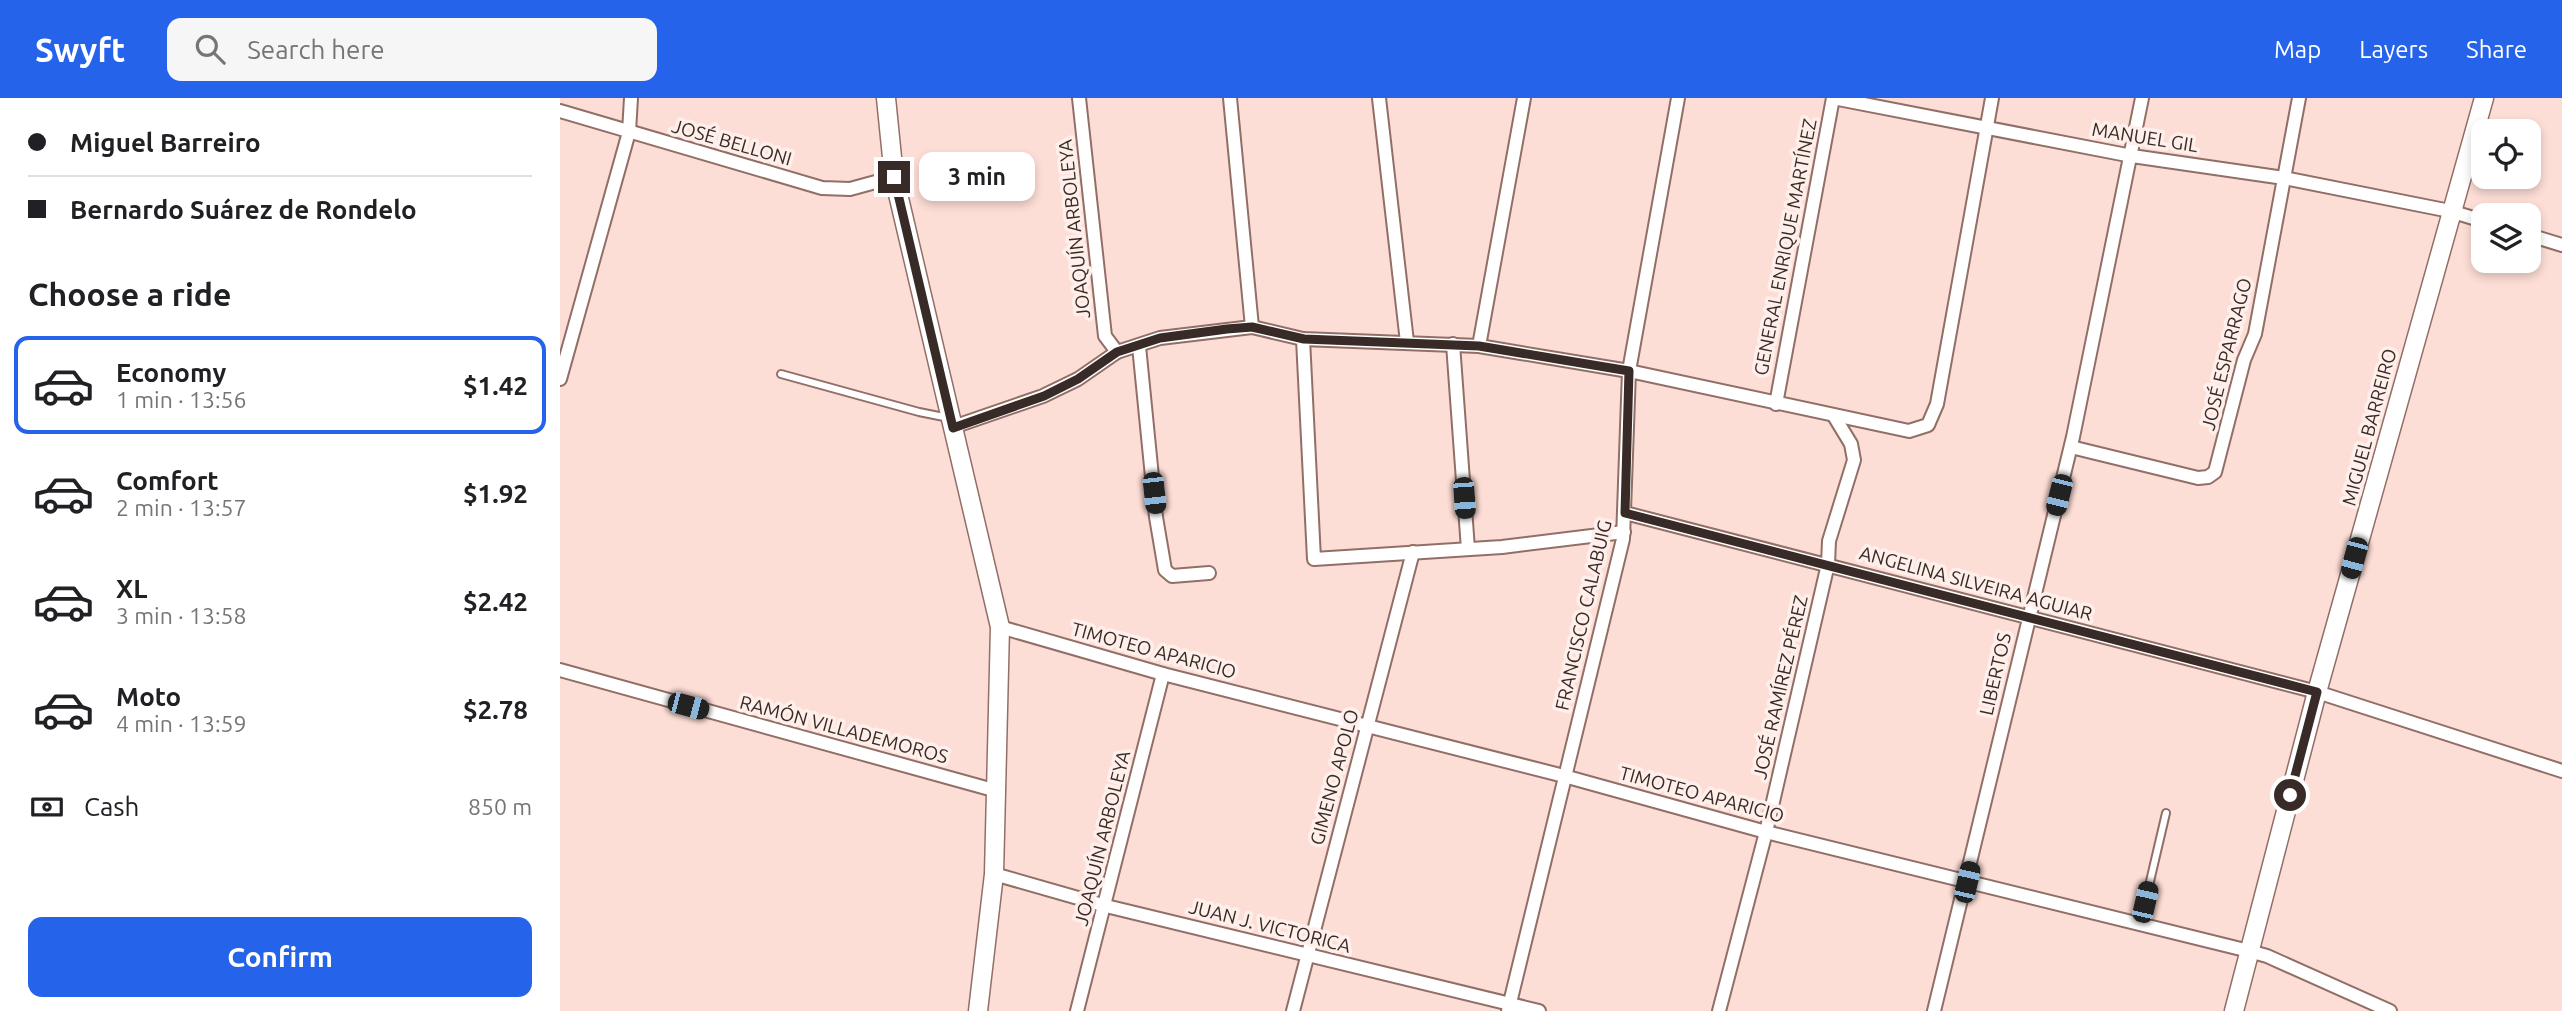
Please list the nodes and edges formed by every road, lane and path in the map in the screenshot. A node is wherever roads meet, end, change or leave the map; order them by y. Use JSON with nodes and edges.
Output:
{"nodes":[{"id":1,"x":631,"y":98,"type":"edge"},
{"id":2,"x":886,"y":98,"type":"edge"},
{"id":3,"x":1079,"y":98,"type":"edge"},
{"id":4,"x":1230,"y":98,"type":"edge"},
{"id":5,"x":1379,"y":98,"type":"edge"},
{"id":6,"x":1524,"y":98,"type":"edge"},
{"id":7,"x":1678,"y":98,"type":"edge"},
{"id":8,"x":1833,"y":98,"type":"edge"},
{"id":9,"x":1992,"y":98,"type":"edge"},
{"id":10,"x":2142,"y":98,"type":"edge"},
{"id":11,"x":2299,"y":98,"type":"edge"},
{"id":12,"x":2484,"y":98,"type":"edge"},
{"id":13,"x":560,"y":111,"type":"edge"},
{"id":14,"x":1987,"y":128,"type":"junction"},
{"id":15,"x":629,"y":132,"type":"junction"},
{"id":16,"x":2132,"y":156,"type":"junction"},
{"id":17,"x":894,"y":177,"type":"junction"},
{"id":18,"x":2284,"y":178,"type":"junction"},
{"id":19,"x":2451,"y":211,"type":"junction"},
{"id":20,"x":2471,"y":217,"type":"edge"},
{"id":21,"x":2541,"y":239,"type":"edge"},
{"id":22,"x":2562,"y":245,"type":"edge"},
{"id":23,"x":1252,"y":327,"type":"junction"},
{"id":24,"x":1304,"y":339,"type":"junction"},
{"id":25,"x":1407,"y":342,"type":"junction"},
{"id":26,"x":1453,"y":344,"type":"junction"},
{"id":27,"x":1139,"y":346,"type":"junction"},
{"id":28,"x":1479,"y":346,"type":"junction"},
{"id":29,"x":1117,"y":352,"type":"junction"},
{"id":30,"x":1629,"y":371,"type":"junction"},
{"id":31,"x":781,"y":374,"type":"dead end"},
{"id":32,"x":560,"y":379,"type":"edge"},
{"id":33,"x":1776,"y":404,"type":"junction"},
{"id":34,"x":1834,"y":416,"type":"junction"},
{"id":35,"x":952,"y":423,"type":"junction"},
{"id":36,"x":2071,"y":447,"type":"junction"},
{"id":37,"x":1625,"y":513,"type":"junction"},
{"id":38,"x":1624,"y":532,"type":"junction"},
{"id":39,"x":1468,"y":549,"type":"junction"},
{"id":40,"x":1412,"y":552,"type":"junction"},
{"id":41,"x":1828,"y":564,"type":"junction"},
{"id":42,"x":1209,"y":573,"type":"dead end"},
{"id":43,"x":2029,"y":616,"type":"junction"},
{"id":44,"x":1000,"y":627,"type":"junction"},
{"id":45,"x":560,"y":670,"type":"edge"},
{"id":46,"x":1163,"y":674,"type":"junction"},
{"id":47,"x":2317,"y":692,"type":"junction"},
{"id":48,"x":1368,"y":725,"type":"junction"},
{"id":49,"x":2562,"y":771,"type":"edge"},
{"id":50,"x":1564,"y":776,"type":"junction"},
{"id":51,"x":997,"y":791,"type":"junction"},
{"id":52,"x":2166,"y":813,"type":"dead end"},
{"id":53,"x":1766,"y":832,"type":"junction"},
{"id":54,"x":993,"y":874,"type":"junction"},
{"id":55,"x":1967,"y":882,"type":"junction"},
{"id":56,"x":1105,"y":906,"type":"junction"},
{"id":57,"x":2140,"y":924,"type":"junction"},
{"id":58,"x":2249,"y":951,"type":"junction"},
{"id":59,"x":1307,"y":954,"type":"junction"},
{"id":60,"x":1509,"y":1007,"type":"edge"},
{"id":61,"x":978,"y":1011,"type":"edge"},
{"id":62,"x":1077,"y":1011,"type":"edge"},
{"id":63,"x":1293,"y":1011,"type":"edge"},
{"id":64,"x":1539,"y":1011,"type":"edge"},
{"id":65,"x":1719,"y":1011,"type":"edge"},
{"id":66,"x":1934,"y":1011,"type":"edge"},
{"id":67,"x":2234,"y":1011,"type":"edge"},
{"id":68,"x":2390,"y":1011,"type":"edge"}],
"edges":[{"from":1,"to":15,"type":"street"},
{"from":2,"to":17,"type":"street"},
{"from":3,"to":29,"type":"street","name":"JOAQUÍN ARBOLEYA"},
{"from":4,"to":23,"type":"street"},
{"from":5,"to":25,"type":"street"},
{"from":6,"to":28,"type":"street"},
{"from":7,"to":30,"type":"street","name":"FRANCISCO CALABUIG"},
{"from":8,"to":14,"type":"street","name":"MANUEL GIL"},
{"from":8,"to":33,"type":"street","name":"GENERAL ENRIQUE MARTÍNEZ"},
{"from":9,"to":14,"type":"street"},
{"from":10,"to":16,"type":"street","name":"LIBERTOS"},
{"from":11,"to":18,"type":"street","name":"JOSÉ ESPARRAGO"},
{"from":12,"to":19,"type":"street","name":"MIGUEL BARREIRO"},
{"from":13,"to":15,"type":"street","name":"JOSÉ BELLONI"},
{"from":14,"to":16,"type":"street","name":"MANUEL GIL"},
{"from":14,"to":34,"type":"street"},
{"from":15,"to":17,"type":"street","name":"JOSÉ BELLONI"},
{"from":15,"to":32,"type":"street"},
{"from":16,"to":18,"type":"street","name":"MANUEL GIL"},
{"from":16,"to":36,"type":"street","name":"LIBERTOS"},
{"from":17,"to":35,"type":"street"},
{"from":18,"to":19,"type":"street","name":"MANUEL GIL"},
{"from":18,"to":36,"type":"street","name":"JOSÉ ESPARRAGO"},
{"from":19,"to":20,"type":"street","name":"MANUEL GIL"},
{"from":19,"to":47,"type":"street","name":"MIGUEL BARREIRO"},
{"from":21,"to":22,"type":"street"},
{"from":23,"to":24,"type":"street"},
{"from":23,"to":27,"type":"street"},
{"from":24,"to":25,"type":"street"},
{"from":24,"to":40,"type":"street"},
{"from":25,"to":26,"type":"street"},
{"from":26,"to":28,"type":"street"},
{"from":26,"to":39,"type":"street"},
{"from":27,"to":29,"type":"street"},
{"from":27,"to":42,"type":"street"},
{"from":28,"to":30,"type":"street"},
{"from":29,"to":35,"type":"street"},
{"from":30,"to":33,"type":"street"},
{"from":30,"to":37,"type":"street","name":"FRANCISCO CALABUIG"},
{"from":31,"to":35,"type":"lane"},
{"from":33,"to":34,"type":"street"},
{"from":34,"to":41,"type":"street","name":"JOSÉ RAMÍREZ PÉREZ"},
{"from":35,"to":44,"type":"street"},
{"from":36,"to":43,"type":"street","name":"LIBERTOS"},
{"from":37,"to":38,"type":"street","name":"FRANCISCO CALABUIG"},
{"from":37,"to":41,"type":"street","name":"ANGELINA SILVEIRA AGUIAR"},
{"from":38,"to":39,"type":"street"},
{"from":38,"to":50,"type":"street","name":"FRANCISCO CALABUIG"},
{"from":39,"to":40,"type":"street"},
{"from":40,"to":48,"type":"street","name":"GIMENO APOLO"},
{"from":41,"to":43,"type":"street","name":"ANGELINA SILVEIRA AGUIAR"},
{"from":41,"to":53,"type":"street","name":"JOSÉ RAMÍREZ PÉREZ"},
{"from":43,"to":47,"type":"street","name":"ANGELINA SILVEIRA AGUIAR"},
{"from":43,"to":55,"type":"street","name":"LIBERTOS"},
{"from":44,"to":46,"type":"street","name":"TIMOTEO APARICIO"},
{"from":44,"to":51,"type":"street"},
{"from":45,"to":51,"type":"street","name":"RAMÓN VILLADEMOROS"},
{"from":46,"to":48,"type":"street","name":"TIMOTEO APARICIO"},
{"from":46,"to":56,"type":"street","name":"JOAQUÍN ARBOLEYA"},
{"from":47,"to":49,"type":"street","name":"ANGELINA SILVEIRA AGUIAR"},
{"from":47,"to":58,"type":"street","name":"MIGUEL BARREIRO"},
{"from":48,"to":50,"type":"street","name":"TIMOTEO APARICIO"},
{"from":48,"to":59,"type":"street","name":"GIMENO APOLO"},
{"from":50,"to":53,"type":"street","name":"TIMOTEO APARICIO"},
{"from":50,"to":60,"type":"street","name":"FRANCISCO CALABUIG"},
{"from":51,"to":54,"type":"street"},
{"from":52,"to":57,"type":"lane"},
{"from":53,"to":55,"type":"street","name":"TIMOTEO APARICIO"},
{"from":53,"to":65,"type":"street","name":"JOSÉ RAMÍREZ PÉREZ"},
{"from":54,"to":56,"type":"street","name":"JUAN J. VICTORICA"},
{"from":54,"to":61,"type":"street"},
{"from":55,"to":57,"type":"street","name":"TIMOTEO APARICIO"},
{"from":55,"to":66,"type":"street","name":"LIBERTOS"},
{"from":56,"to":59,"type":"street","name":"JUAN J. VICTORICA"},
{"from":56,"to":62,"type":"street","name":"JOAQUÍN ARBOLEYA"},
{"from":57,"to":58,"type":"street","name":"TIMOTEO APARICIO"},
{"from":58,"to":67,"type":"street","name":"MIGUEL BARREIRO"},
{"from":58,"to":68,"type":"street","name":"TIMOTEO APARICIO"},
{"from":59,"to":60,"type":"street","name":"JUAN J. VICTORICA"},
{"from":59,"to":63,"type":"street","name":"GIMENO APOLO"},
{"from":60,"to":64,"type":"street","name":"JUAN J. VICTORICA"}]}
